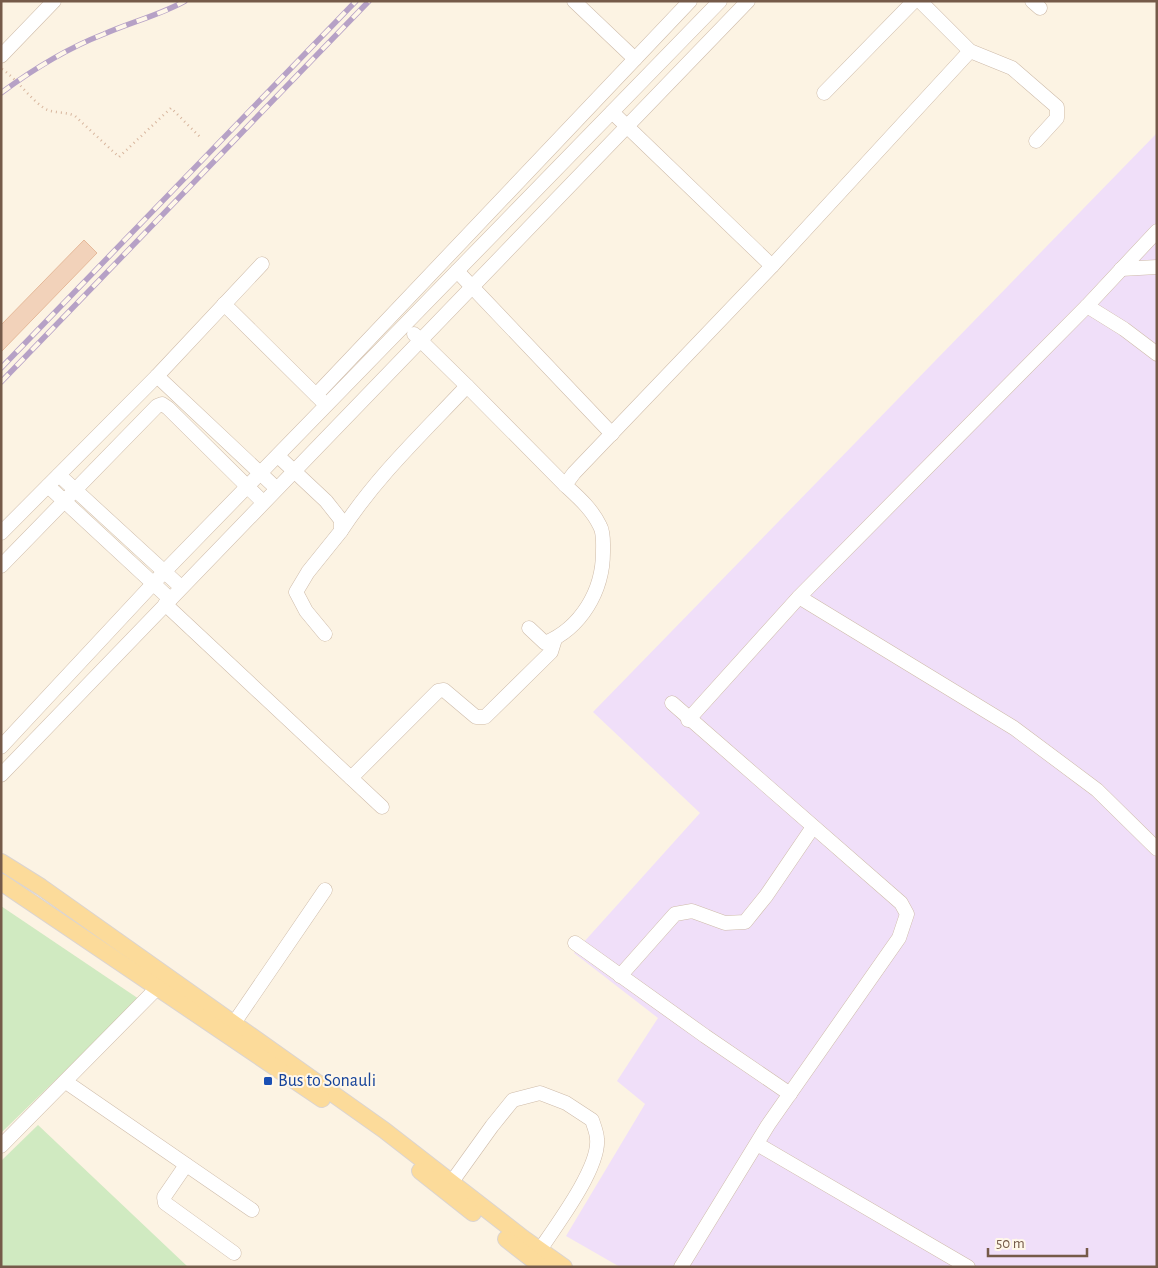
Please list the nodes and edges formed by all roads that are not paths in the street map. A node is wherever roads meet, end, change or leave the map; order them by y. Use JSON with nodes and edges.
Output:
{"nodes":[{"id":1,"x":54,"y":1,"type":"edge"},
{"id":2,"x":574,"y":1,"type":"edge"},
{"id":3,"x":690,"y":1,"type":"edge"},
{"id":4,"x":720,"y":1,"type":"edge"},
{"id":5,"x":748,"y":1,"type":"edge"},
{"id":6,"x":914,"y":1,"type":"edge"},
{"id":7,"x":920,"y":1,"type":"edge"},
{"id":8,"x":970,"y":51,"type":"junction"},
{"id":9,"x":1,"y":56,"type":"edge"},
{"id":10,"x":635,"y":59,"type":"junction"},
{"id":11,"x":824,"y":93,"type":"dead end"},
{"id":12,"x":612,"y":112,"type":"junction"},
{"id":13,"x":627,"y":127,"type":"junction"},
{"id":14,"x":1036,"y":141,"type":"dead end"},
{"id":15,"x":1157,"y":231,"type":"edge"},
{"id":16,"x":262,"y":264,"type":"dead end"},
{"id":17,"x":772,"y":266,"type":"junction"},
{"id":18,"x":1157,"y":267,"type":"edge"},
{"id":19,"x":1121,"y":269,"type":"junction"},
{"id":20,"x":458,"y":271,"type":"junction"},
{"id":21,"x":473,"y":287,"type":"junction"},
{"id":22,"x":224,"y":304,"type":"junction"},
{"id":23,"x":1086,"y":306,"type":"junction"},
{"id":24,"x":405,"y":326,"type":"junction"},
{"id":25,"x":420,"y":340,"type":"junction"},
{"id":26,"x":1157,"y":354,"type":"edge"},
{"id":27,"x":157,"y":376,"type":"junction"},
{"id":28,"x":467,"y":386,"type":"junction"},
{"id":29,"x":316,"y":395,"type":"junction"},
{"id":30,"x":327,"y":406,"type":"junction"},
{"id":31,"x":612,"y":434,"type":"junction"},
{"id":32,"x":278,"y":456,"type":"junction"},
{"id":33,"x":294,"y":470,"type":"junction"},
{"id":34,"x":261,"y":474,"type":"junction"},
{"id":35,"x":59,"y":475,"type":"junction"},
{"id":36,"x":565,"y":485,"type":"junction"},
{"id":37,"x":48,"y":486,"type":"junction"},
{"id":38,"x":248,"y":486,"type":"junction"},
{"id":39,"x":276,"y":488,"type":"junction"},
{"id":40,"x":76,"y":490,"type":"junction"},
{"id":41,"x":65,"y":502,"type":"junction"},
{"id":42,"x":263,"y":502,"type":"junction"},
{"id":43,"x":341,"y":531,"type":"junction"},
{"id":44,"x":1,"y":533,"type":"edge"},
{"id":45,"x":1,"y":566,"type":"edge"},
{"id":46,"x":164,"y":572,"type":"junction"},
{"id":47,"x":154,"y":584,"type":"junction"},
{"id":48,"x":181,"y":587,"type":"junction"},
{"id":49,"x":799,"y":597,"type":"junction"},
{"id":50,"x":167,"y":601,"type":"junction"},
{"id":51,"x":529,"y":628,"type":"dead end"},
{"id":52,"x":325,"y":634,"type":"dead end"},
{"id":53,"x":555,"y":638,"type":"junction"},
{"id":54,"x":672,"y":704,"type":"dead end"},
{"id":55,"x":688,"y":720,"type":"junction"},
{"id":56,"x":1,"y":747,"type":"edge"},
{"id":57,"x":1,"y":776,"type":"edge"},
{"id":58,"x":351,"y":778,"type":"junction"},
{"id":59,"x":382,"y":807,"type":"dead end"},
{"id":60,"x":813,"y":827,"type":"junction"},
{"id":61,"x":1157,"y":849,"type":"edge"},
{"id":62,"x":1,"y":862,"type":"edge"},
{"id":63,"x":1,"y":882,"type":"edge"},
{"id":64,"x":325,"y":890,"type":"dead end"},
{"id":65,"x":575,"y":943,"type":"dead end"},
{"id":66,"x":620,"y":976,"type":"junction"},
{"id":67,"x":163,"y":982,"type":"junction"},
{"id":68,"x":234,"y":1023,"type":"junction"},
{"id":69,"x":66,"y":1082,"type":"junction"},
{"id":70,"x":790,"y":1094,"type":"junction"},
{"id":71,"x":757,"y":1144,"type":"junction"},
{"id":72,"x":1,"y":1146,"type":"edge"},
{"id":73,"x":186,"y":1165,"type":"junction"},
{"id":74,"x":449,"y":1187,"type":"junction"},
{"id":75,"x":252,"y":1210,"type":"dead end"},
{"id":76,"x":234,"y":1253,"type":"dead end"},
{"id":77,"x":547,"y":1262,"type":"edge"},
{"id":78,"x":681,"y":1267,"type":"edge"},
{"id":79,"x":968,"y":1267,"type":"edge"}],
"edges":[{"from":1,"to":9,"type":"street"},
{"from":2,"to":10,"type":"street"},
{"from":3,"to":10,"type":"street"},
{"from":4,"to":12,"type":"street"},
{"from":5,"to":13,"type":"street"},
{"from":6,"to":11,"type":"street"},
{"from":7,"to":8,"type":"street"},
{"from":8,"to":14,"type":"street"},
{"from":8,"to":17,"type":"street"},
{"from":10,"to":29,"type":"street"},
{"from":12,"to":13,"type":"street"},
{"from":12,"to":20,"type":"street"},
{"from":13,"to":17,"type":"street"},
{"from":13,"to":21,"type":"street"},
{"from":15,"to":19,"type":"street"},
{"from":16,"to":22,"type":"street"},
{"from":17,"to":31,"type":"street"},
{"from":18,"to":19,"type":"street"},
{"from":19,"to":23,"type":"street"},
{"from":20,"to":21,"type":"street"},
{"from":20,"to":24,"type":"street"},
{"from":21,"to":25,"type":"street"},
{"from":21,"to":31,"type":"street"},
{"from":22,"to":27,"type":"street"},
{"from":22,"to":29,"type":"street"},
{"from":23,"to":26,"type":"street"},
{"from":23,"to":49,"type":"street"},
{"from":24,"to":25,"type":"street"},
{"from":24,"to":30,"type":"street"},
{"from":25,"to":28,"type":"street"},
{"from":25,"to":33,"type":"street"},
{"from":27,"to":34,"type":"street"},
{"from":27,"to":35,"type":"street"},
{"from":28,"to":36,"type":"street"},
{"from":28,"to":43,"type":"street"},
{"from":29,"to":30,"type":"street"},
{"from":30,"to":32,"type":"street"},
{"from":31,"to":36,"type":"street"},
{"from":32,"to":33,"type":"street"},
{"from":32,"to":34,"type":"street"},
{"from":33,"to":39,"type":"street"},
{"from":33,"to":43,"type":"street"},
{"from":34,"to":38,"type":"street"},
{"from":34,"to":39,"type":"street"},
{"from":35,"to":37,"type":"street"},
{"from":35,"to":40,"type":"street"},
{"from":36,"to":53,"type":"street"},
{"from":37,"to":41,"type":"street"},
{"from":37,"to":44,"type":"street"},
{"from":38,"to":40,"type":"street"},
{"from":38,"to":42,"type":"street"},
{"from":38,"to":46,"type":"street"},
{"from":39,"to":42,"type":"street"},
{"from":40,"to":41,"type":"street"},
{"from":40,"to":46,"type":"street"},
{"from":41,"to":45,"type":"street"},
{"from":41,"to":47,"type":"street"},
{"from":42,"to":48,"type":"street"},
{"from":43,"to":52,"type":"street"},
{"from":46,"to":47,"type":"street"},
{"from":46,"to":48,"type":"street"},
{"from":47,"to":50,"type":"street"},
{"from":47,"to":56,"type":"street"},
{"from":48,"to":50,"type":"street"},
{"from":49,"to":55,"type":"street"},
{"from":49,"to":61,"type":"street"},
{"from":50,"to":57,"type":"street"},
{"from":50,"to":58,"type":"street"},
{"from":51,"to":53,"type":"street"},
{"from":53,"to":58,"type":"street"},
{"from":54,"to":55,"type":"street"},
{"from":55,"to":60,"type":"street"},
{"from":58,"to":59,"type":"street"},
{"from":60,"to":66,"type":"street"},
{"from":60,"to":70,"type":"street"},
{"from":62,"to":67,"type":"main road"},
{"from":63,"to":67,"type":"main road"},
{"from":64,"to":68,"type":"street"},
{"from":65,"to":66,"type":"street"},
{"from":66,"to":70,"type":"street"},
{"from":67,"to":68,"type":"main road"},
{"from":67,"to":69,"type":"street"},
{"from":67,"to":74,"type":"main road"},
{"from":68,"to":74,"type":"main road"},
{"from":69,"to":72,"type":"street"},
{"from":69,"to":73,"type":"street"},
{"from":70,"to":71,"type":"street"},
{"from":71,"to":78,"type":"street"},
{"from":71,"to":79,"type":"street"},
{"from":73,"to":75,"type":"street"},
{"from":73,"to":76,"type":"street"},
{"from":74,"to":77,"type":"main road"},
{"from":74,"to":77,"type":"street"}]}
